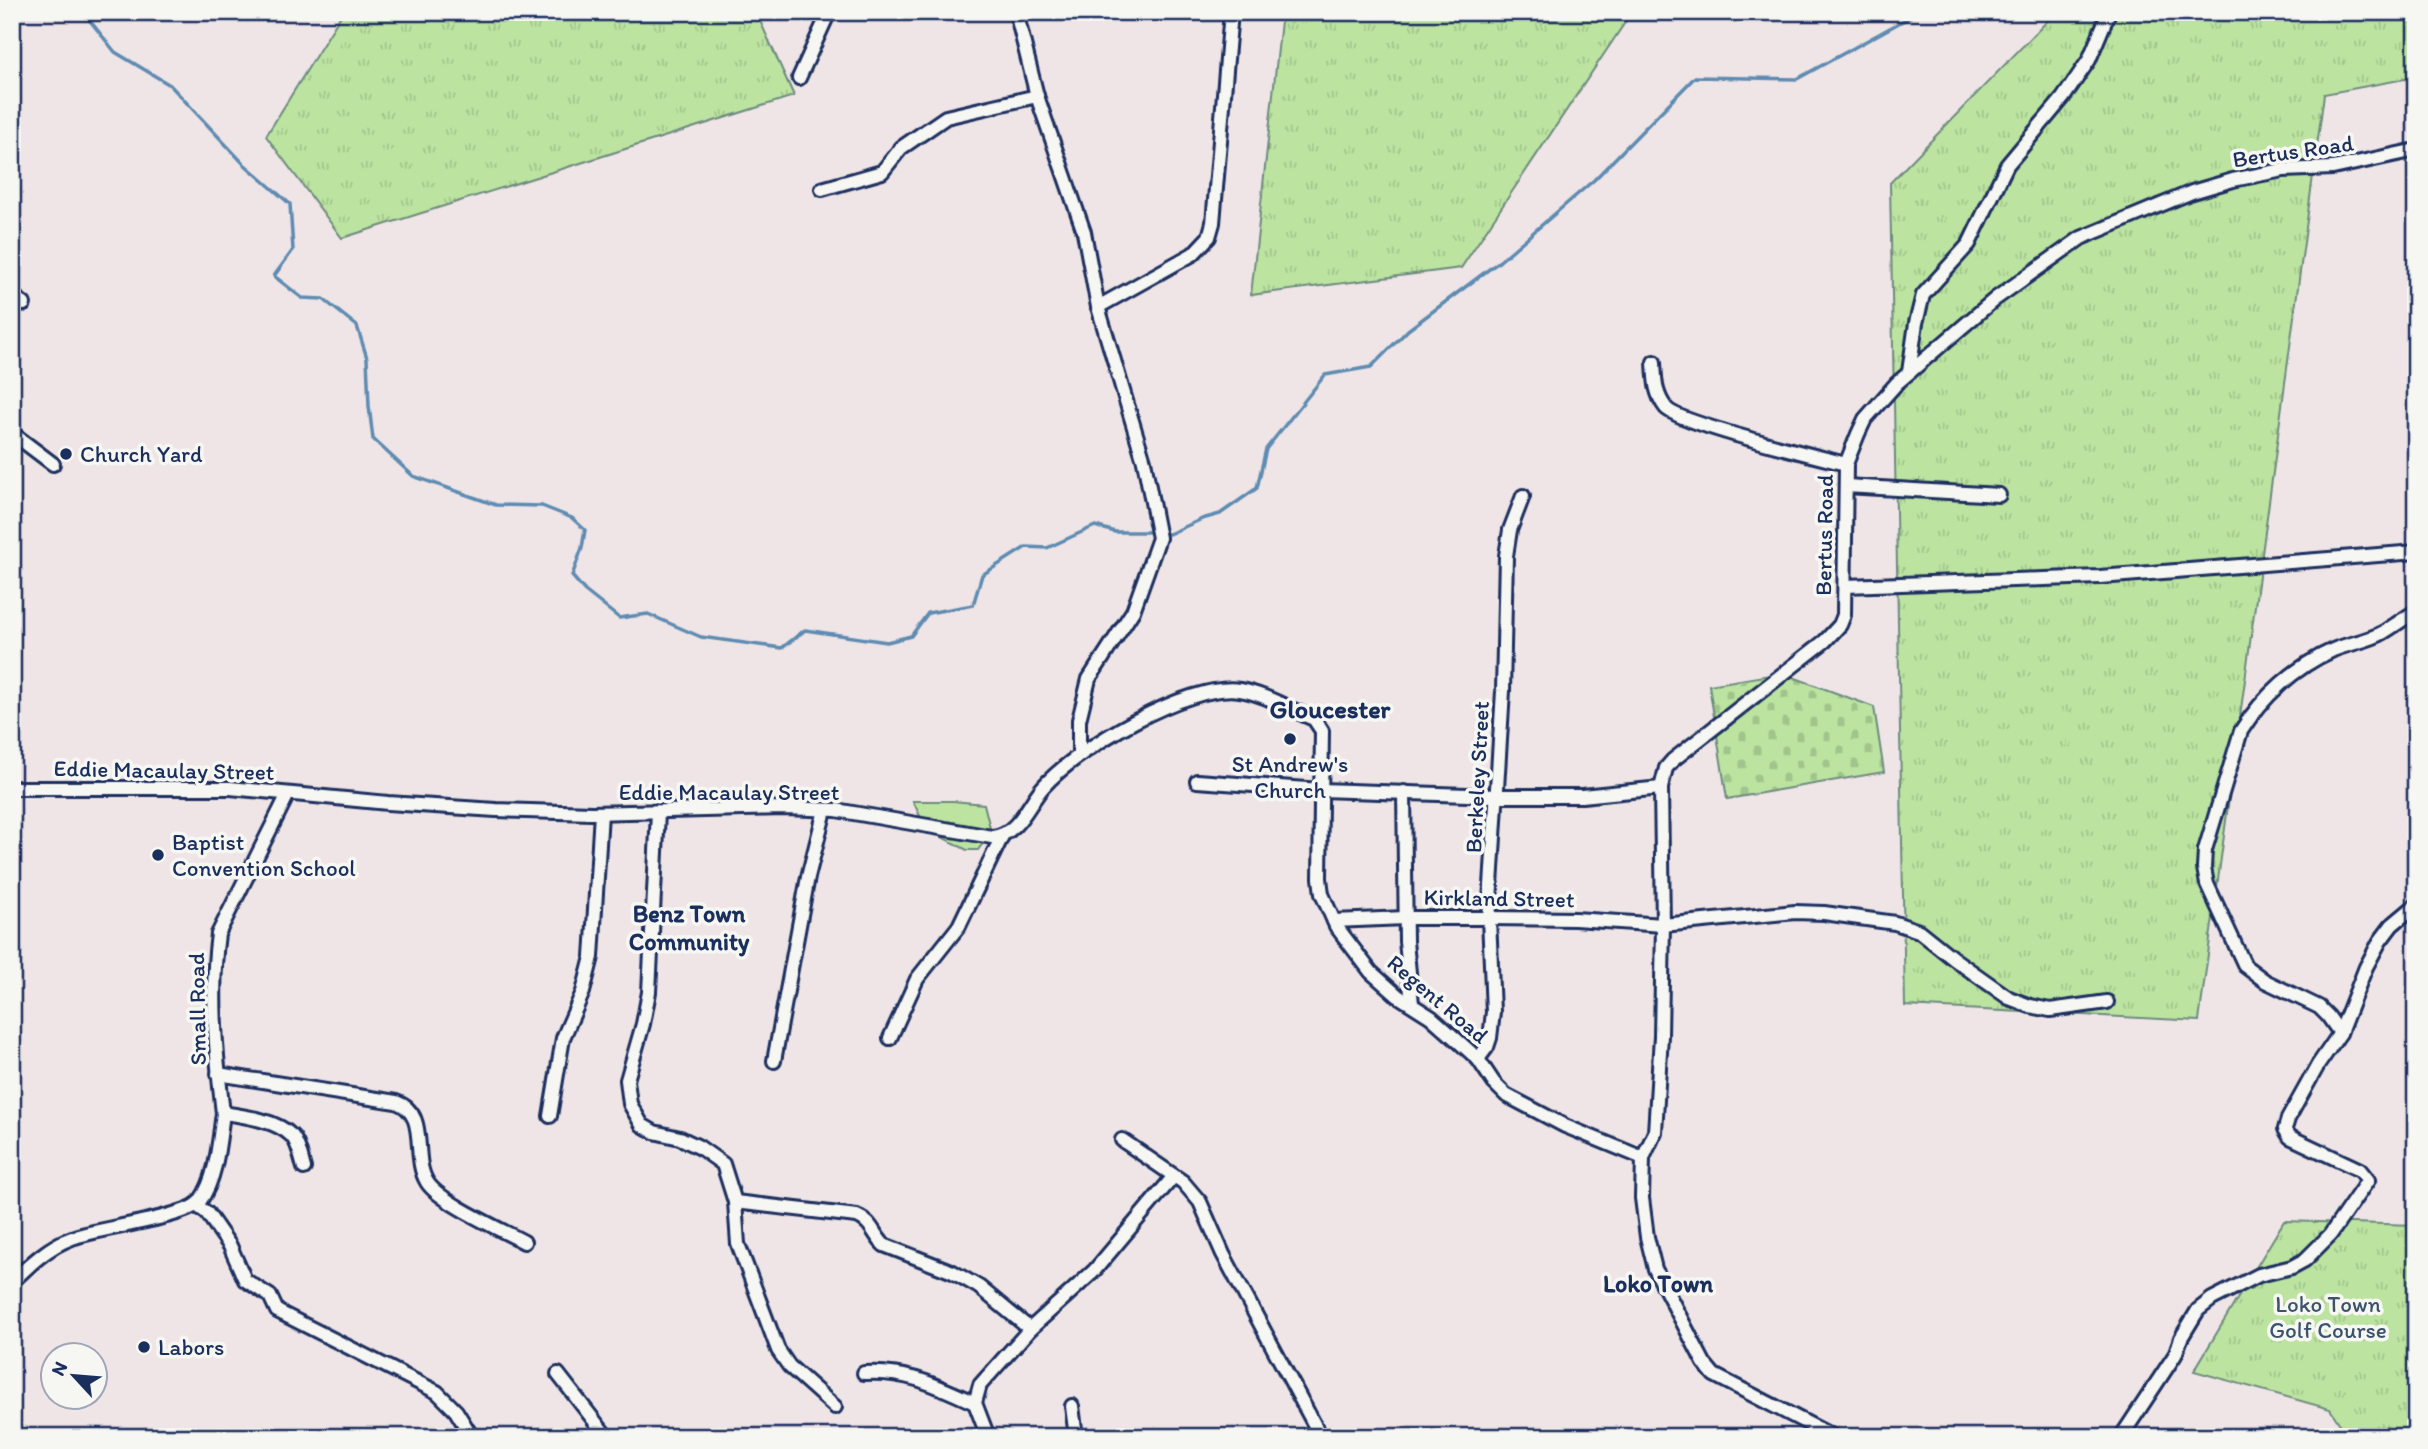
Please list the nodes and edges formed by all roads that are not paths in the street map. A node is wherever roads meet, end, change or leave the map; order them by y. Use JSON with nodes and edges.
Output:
{"nodes":[{"id":1,"x":829,"y":12,"type":"edge"},
{"id":2,"x":1016,"y":12,"type":"edge"},
{"id":3,"x":1231,"y":12,"type":"edge"},
{"id":4,"x":2109,"y":12,"type":"edge"},
{"id":5,"x":799,"y":78,"type":"dead end"},
{"id":6,"x":1038,"y":96,"type":"junction"},
{"id":7,"x":2416,"y":150,"type":"edge"},
{"id":8,"x":822,"y":189,"type":"dead end"},
{"id":9,"x":12,"y":295,"type":"edge"},
{"id":10,"x":24,"y":304,"type":"dead end"},
{"id":11,"x":1098,"y":307,"type":"junction"},
{"id":12,"x":1654,"y":362,"type":"dead end"},
{"id":13,"x":1909,"y":372,"type":"junction"},
{"id":14,"x":12,"y":433,"type":"edge"},
{"id":15,"x":53,"y":464,"type":"dead end"},
{"id":16,"x":1846,"y":464,"type":"junction"},
{"id":17,"x":1846,"y":486,"type":"junction"},
{"id":18,"x":1999,"y":495,"type":"dead end"},
{"id":19,"x":1524,"y":496,"type":"dead end"},
{"id":20,"x":2416,"y":552,"type":"edge"},
{"id":21,"x":1845,"y":586,"type":"junction"},
{"id":22,"x":2416,"y":611,"type":"edge"},
{"id":23,"x":1079,"y":754,"type":"junction"},
{"id":24,"x":1197,"y":781,"type":"dead end"},
{"id":25,"x":12,"y":788,"type":"edge"},
{"id":26,"x":1661,"y":788,"type":"junction"},
{"id":27,"x":1321,"y":790,"type":"junction"},
{"id":28,"x":1404,"y":792,"type":"junction"},
{"id":29,"x":288,"y":794,"type":"junction"},
{"id":30,"x":1497,"y":796,"type":"junction"},
{"id":31,"x":825,"y":810,"type":"junction"},
{"id":32,"x":658,"y":812,"type":"junction"},
{"id":33,"x":601,"y":813,"type":"junction"},
{"id":34,"x":1002,"y":836,"type":"junction"},
{"id":35,"x":2416,"y":905,"type":"edge"},
{"id":36,"x":1405,"y":918,"type":"junction"},
{"id":37,"x":1489,"y":918,"type":"junction"},
{"id":38,"x":1334,"y":922,"type":"junction"},
{"id":39,"x":1663,"y":925,"type":"junction"},
{"id":40,"x":2107,"y":1002,"type":"dead end"},
{"id":41,"x":1412,"y":1004,"type":"junction"},
{"id":42,"x":2340,"y":1033,"type":"junction"},
{"id":43,"x":890,"y":1038,"type":"dead end"},
{"id":44,"x":1478,"y":1059,"type":"junction"},
{"id":45,"x":774,"y":1061,"type":"dead end"},
{"id":46,"x":218,"y":1074,"type":"junction"},
{"id":47,"x":223,"y":1113,"type":"junction"},
{"id":48,"x":550,"y":1116,"type":"dead end"},
{"id":49,"x":1122,"y":1140,"type":"dead end"},
{"id":50,"x":1643,"y":1158,"type":"junction"},
{"id":51,"x":304,"y":1168,"type":"dead end"},
{"id":52,"x":1174,"y":1176,"type":"junction"},
{"id":53,"x":735,"y":1202,"type":"junction"},
{"id":54,"x":196,"y":1205,"type":"junction"},
{"id":55,"x":524,"y":1242,"type":"dead end"},
{"id":56,"x":12,"y":1282,"type":"edge"},
{"id":57,"x":1030,"y":1329,"type":"junction"},
{"id":58,"x":558,"y":1374,"type":"dead end"},
{"id":59,"x":864,"y":1374,"type":"dead end"},
{"id":60,"x":975,"y":1404,"type":"junction"},
{"id":61,"x":1072,"y":1406,"type":"dead end"},
{"id":62,"x":835,"y":1407,"type":"dead end"},
{"id":63,"x":985,"y":1436,"type":"edge"},
{"id":64,"x":472,"y":1437,"type":"edge"},
{"id":65,"x":607,"y":1437,"type":"edge"},
{"id":66,"x":1076,"y":1437,"type":"edge"},
{"id":67,"x":1321,"y":1437,"type":"edge"},
{"id":68,"x":1834,"y":1437,"type":"edge"},
{"id":69,"x":2120,"y":1437,"type":"edge"}],
"edges":[{"from":1,"to":5,"type":"street"},
{"from":2,"to":6,"type":"street"},
{"from":3,"to":11,"type":"street"},
{"from":4,"to":13,"type":"street"},
{"from":6,"to":8,"type":"street"},
{"from":6,"to":11,"type":"street"},
{"from":7,"to":13,"type":"street","name":"Bertus Road"},
{"from":9,"to":10,"type":"street"},
{"from":11,"to":23,"type":"street"},
{"from":12,"to":16,"type":"street"},
{"from":13,"to":16,"type":"street","name":"Bertus Road"},
{"from":14,"to":15,"type":"street"},
{"from":16,"to":17,"type":"street","name":"Bertus Road"},
{"from":17,"to":18,"type":"street"},
{"from":17,"to":21,"type":"street","name":"Bertus Road"},
{"from":19,"to":30,"type":"street","name":"Berkeley Street"},
{"from":20,"to":21,"type":"street"},
{"from":21,"to":26,"type":"street","name":"Bertus Road"},
{"from":22,"to":42,"type":"street"},
{"from":23,"to":27,"type":"street"},
{"from":23,"to":34,"type":"street"},
{"from":24,"to":27,"type":"street"},
{"from":25,"to":29,"type":"street","name":"Eddie Macaulay Street"},
{"from":26,"to":30,"type":"street"},
{"from":26,"to":39,"type":"street","name":"Bertus Road"},
{"from":27,"to":28,"type":"street"},
{"from":27,"to":38,"type":"street","name":"Regent Road"},
{"from":28,"to":30,"type":"street"},
{"from":28,"to":36,"type":"street"},
{"from":29,"to":33,"type":"street","name":"Eddie Macaulay Street"},
{"from":29,"to":46,"type":"street","name":"Small Road"},
{"from":30,"to":37,"type":"street","name":"Berkeley Street"},
{"from":31,"to":32,"type":"street","name":"Eddie Macaulay Street"},
{"from":31,"to":34,"type":"street","name":"Eddie Macaulay Street"},
{"from":31,"to":45,"type":"street"},
{"from":32,"to":33,"type":"street","name":"Eddie Macaulay Street"},
{"from":32,"to":53,"type":"street"},
{"from":33,"to":48,"type":"street"},
{"from":34,"to":43,"type":"street"},
{"from":35,"to":42,"type":"street"},
{"from":36,"to":37,"type":"street","name":"Kirkland Street"},
{"from":36,"to":38,"type":"street","name":"Kirkland Street"},
{"from":36,"to":41,"type":"street"},
{"from":37,"to":39,"type":"street","name":"Kirkland Street"},
{"from":37,"to":44,"type":"street","name":"Berkeley Street"},
{"from":38,"to":41,"type":"street","name":"Regent Road"},
{"from":39,"to":40,"type":"street","name":"Kirkland Street"},
{"from":39,"to":50,"type":"street","name":"Bertus Road"},
{"from":41,"to":44,"type":"street","name":"Regent Road"},
{"from":42,"to":69,"type":"street"},
{"from":44,"to":50,"type":"street","name":"Regent Road"},
{"from":46,"to":47,"type":"street","name":"Small Road"},
{"from":46,"to":55,"type":"street"},
{"from":47,"to":51,"type":"street"},
{"from":47,"to":54,"type":"street","name":"Small Road"},
{"from":49,"to":52,"type":"street"},
{"from":50,"to":68,"type":"street"},
{"from":52,"to":57,"type":"street"},
{"from":52,"to":67,"type":"street"},
{"from":53,"to":57,"type":"street"},
{"from":53,"to":62,"type":"street"},
{"from":54,"to":56,"type":"street"},
{"from":54,"to":64,"type":"street"},
{"from":57,"to":60,"type":"street"},
{"from":58,"to":65,"type":"street"},
{"from":59,"to":60,"type":"street"},
{"from":60,"to":63,"type":"street"},
{"from":61,"to":66,"type":"street"}]}
